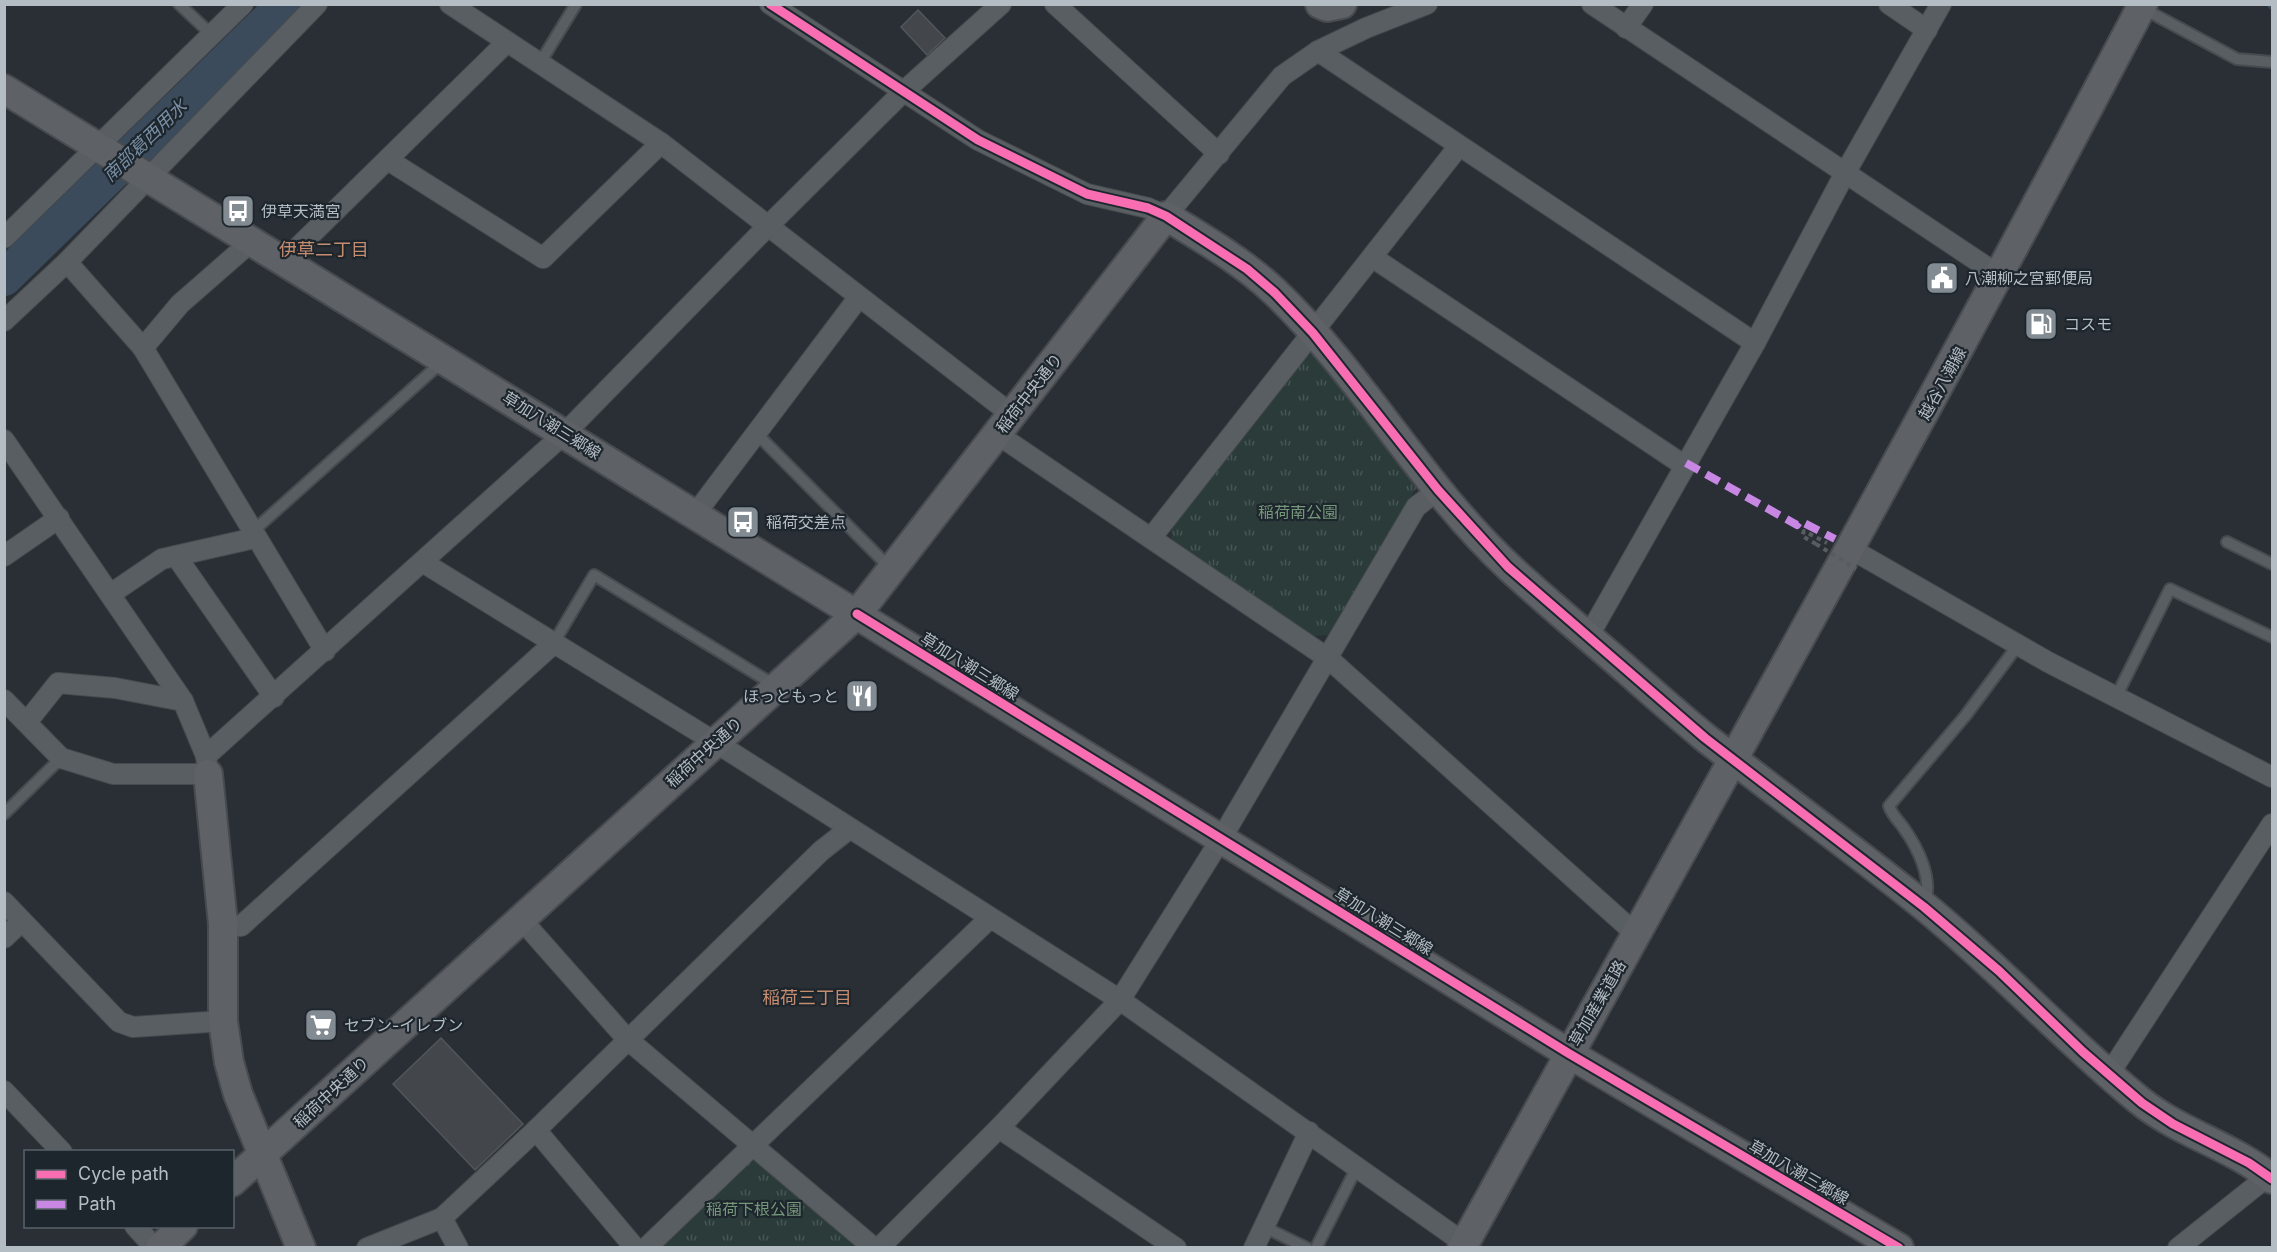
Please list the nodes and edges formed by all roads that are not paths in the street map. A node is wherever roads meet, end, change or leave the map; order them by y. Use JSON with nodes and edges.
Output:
{"nodes":[{"id":1,"x":179,"y":4,"type":"edge"},
{"id":2,"x":243,"y":4,"type":"edge"},
{"id":3,"x":317,"y":4,"type":"edge"},
{"id":4,"x":450,"y":4,"type":"edge"},
{"id":5,"x":576,"y":4,"type":"edge"},
{"id":6,"x":770,"y":4,"type":"edge"},
{"id":7,"x":1001,"y":4,"type":"edge"},
{"id":8,"x":1055,"y":4,"type":"edge"},
{"id":9,"x":1320,"y":4,"type":"edge"},
{"id":10,"x":1342,"y":4,"type":"edge"},
{"id":11,"x":1427,"y":4,"type":"edge"},
{"id":12,"x":1592,"y":4,"type":"edge"},
{"id":13,"x":1643,"y":4,"type":"edge"},
{"id":14,"x":1889,"y":4,"type":"edge"},
{"id":15,"x":1941,"y":4,"type":"edge"},
{"id":16,"x":2142,"y":6,"type":"edge"},
{"id":17,"x":1626,"y":28,"type":"junction"},
{"id":18,"x":1927,"y":30,"type":"junction"},
{"id":19,"x":212,"y":35,"type":"junction"},
{"id":20,"x":507,"y":42,"type":"junction"},
{"id":21,"x":1318,"y":51,"type":"junction"},
{"id":22,"x":540,"y":63,"type":"junction"},
{"id":23,"x":2272,"y":63,"type":"edge"},
{"id":24,"x":4,"y":89,"type":"edge"},
{"id":25,"x":903,"y":92,"type":"junction"},
{"id":26,"x":661,"y":143,"type":"junction"},
{"id":27,"x":1459,"y":146,"type":"junction"},
{"id":28,"x":103,"y":150,"type":"junction"},
{"id":29,"x":1219,"y":154,"type":"junction"},
{"id":30,"x":388,"y":160,"type":"junction"},
{"id":31,"x":144,"y":173,"type":"junction"},
{"id":32,"x":1844,"y":174,"type":"junction"},
{"id":33,"x":1166,"y":216,"type":"junction"},
{"id":34,"x":767,"y":226,"type":"junction"},
{"id":35,"x":8,"y":228,"type":"edge"},
{"id":36,"x":252,"y":241,"type":"junction"},
{"id":37,"x":1372,"y":257,"type":"junction"},
{"id":38,"x":285,"y":260,"type":"junction"},
{"id":39,"x":67,"y":262,"type":"junction"},
{"id":40,"x":2000,"y":276,"type":"junction"},
{"id":41,"x":859,"y":297,"type":"junction"},
{"id":42,"x":4,"y":321,"type":"edge"},
{"id":43,"x":1312,"y":333,"type":"junction"},
{"id":44,"x":1755,"y":343,"type":"junction"},
{"id":45,"x":143,"y":348,"type":"junction"},
{"id":46,"x":445,"y":359,"type":"junction"},
{"id":47,"x":1004,"y":424,"type":"junction"},
{"id":48,"x":565,"y":433,"type":"junction"},
{"id":49,"x":756,"y":433,"type":"junction"},
{"id":50,"x":4,"y":440,"type":"edge"},
{"id":51,"x":1684,"y":466,"type":"junction"},
{"id":52,"x":1438,"y":490,"type":"junction"},
{"id":53,"x":696,"y":513,"type":"junction"},
{"id":54,"x":59,"y":518,"type":"junction"},
{"id":55,"x":254,"y":535,"type":"junction"},
{"id":56,"x":1151,"y":538,"type":"junction"},
{"id":57,"x":2227,"y":542,"type":"dead end"},
{"id":58,"x":1847,"y":552,"type":"junction"},
{"id":59,"x":4,"y":556,"type":"edge"},
{"id":60,"x":176,"y":556,"type":"junction"},
{"id":61,"x":424,"y":563,"type":"junction"},
{"id":62,"x":2272,"y":564,"type":"edge"},
{"id":63,"x":892,"y":570,"type":"junction"},
{"id":64,"x":112,"y":593,"type":"junction"},
{"id":65,"x":856,"y":614,"type":"junction"},
{"id":66,"x":1588,"y":637,"type":"junction"},
{"id":67,"x":2272,"y":637,"type":"edge"},
{"id":68,"x":553,"y":644,"type":"junction"},
{"id":69,"x":2018,"y":645,"type":"junction"},
{"id":70,"x":325,"y":651,"type":"junction"},
{"id":71,"x":1329,"y":659,"type":"junction"},
{"id":72,"x":776,"y":686,"type":"junction"},
{"id":73,"x":274,"y":697,"type":"junction"},
{"id":74,"x":2116,"y":697,"type":"junction"},
{"id":75,"x":4,"y":700,"type":"edge"},
{"id":76,"x":183,"y":700,"type":"junction"},
{"id":77,"x":27,"y":722,"type":"junction"},
{"id":78,"x":715,"y":742,"type":"junction"},
{"id":79,"x":62,"y":758,"type":"junction"},
{"id":80,"x":1733,"y":758,"type":"junction"},
{"id":81,"x":207,"y":765,"type":"junction"},
{"id":82,"x":2272,"y":777,"type":"edge"},
{"id":83,"x":4,"y":814,"type":"edge"},
{"id":84,"x":2272,"y":824,"type":"edge"},
{"id":85,"x":849,"y":829,"type":"junction"},
{"id":86,"x":1221,"y":838,"type":"junction"},
{"id":87,"x":4,"y":902,"type":"edge"},
{"id":88,"x":1924,"y":907,"type":"junction"},
{"id":89,"x":520,"y":918,"type":"junction"},
{"id":90,"x":990,"y":918,"type":"junction"},
{"id":91,"x":22,"y":921,"type":"junction"},
{"id":92,"x":223,"y":924,"type":"junction"},
{"id":93,"x":1636,"y":934,"type":"junction"},
{"id":94,"x":4,"y":938,"type":"edge"},
{"id":95,"x":1120,"y":1000,"type":"junction"},
{"id":96,"x":223,"y":1021,"type":"junction"},
{"id":97,"x":627,"y":1039,"type":"junction"},
{"id":98,"x":1568,"y":1053,"type":"junction"},
{"id":99,"x":2109,"y":1074,"type":"junction"},
{"id":100,"x":4,"y":1091,"type":"edge"},
{"id":101,"x":999,"y":1128,"type":"junction"},
{"id":102,"x":536,"y":1130,"type":"junction"},
{"id":103,"x":1309,"y":1132,"type":"junction"},
{"id":104,"x":754,"y":1146,"type":"junction"},
{"id":105,"x":60,"y":1150,"type":"edge"},
{"id":106,"x":262,"y":1155,"type":"junction"},
{"id":107,"x":1358,"y":1167,"type":"junction"},
{"id":108,"x":2271,"y":1176,"type":"edge"},
{"id":109,"x":234,"y":1180,"type":"edge"},
{"id":110,"x":442,"y":1218,"type":"junction"},
{"id":111,"x":1264,"y":1227,"type":"junction"},
{"id":112,"x":136,"y":1228,"type":"edge"},
{"id":113,"x":182,"y":1228,"type":"edge"},
{"id":114,"x":1463,"y":1245,"type":"edge"},
{"id":115,"x":155,"y":1248,"type":"edge"},
{"id":116,"x":160,"y":1248,"type":"edge"},
{"id":117,"x":301,"y":1248,"type":"edge"},
{"id":118,"x":367,"y":1248,"type":"edge"},
{"id":119,"x":458,"y":1248,"type":"edge"},
{"id":120,"x":635,"y":1248,"type":"edge"},
{"id":121,"x":646,"y":1248,"type":"edge"},
{"id":122,"x":874,"y":1248,"type":"edge"},
{"id":123,"x":879,"y":1248,"type":"edge"},
{"id":124,"x":1176,"y":1248,"type":"edge"},
{"id":125,"x":1254,"y":1248,"type":"edge"},
{"id":126,"x":1307,"y":1248,"type":"edge"},
{"id":127,"x":1316,"y":1248,"type":"edge"},
{"id":128,"x":1899,"y":1248,"type":"edge"},
{"id":129,"x":2178,"y":1248,"type":"edge"}],
"edges":[{"from":1,"to":19,"type":"lane"},
{"from":2,"to":19,"type":"street"},
{"from":3,"to":31,"type":"street"},
{"from":4,"to":20,"type":"street"},
{"from":5,"to":22,"type":"lane"},
{"from":6,"to":25,"type":"street"},
{"from":7,"to":25,"type":"street"},
{"from":8,"to":29,"type":"street"},
{"from":9,"to":10,"type":"main road"},
{"from":11,"to":21,"type":"street"},
{"from":12,"to":17,"type":"street"},
{"from":13,"to":17,"type":"street"},
{"from":14,"to":18,"type":"street"},
{"from":15,"to":18,"type":"street"},
{"from":16,"to":23,"type":"lane"},
{"from":16,"to":40,"type":"main road","name":"越谷八潮線"},
{"from":17,"to":32,"type":"street"},
{"from":18,"to":32,"type":"street"},
{"from":19,"to":28,"type":"street"},
{"from":20,"to":22,"type":"street"},
{"from":20,"to":30,"type":"street"},
{"from":21,"to":27,"type":"street"},
{"from":21,"to":29,"type":"street"},
{"from":22,"to":26,"type":"street"},
{"from":24,"to":28,"type":"main road","name":"草加八潮三郷線"},
{"from":25,"to":33,"type":"street"},
{"from":25,"to":34,"type":"street"},
{"from":26,"to":30,"type":"street"},
{"from":26,"to":34,"type":"street"},
{"from":27,"to":37,"type":"street"},
{"from":27,"to":44,"type":"street"},
{"from":28,"to":31,"type":"main road","name":"草加八潮三郷線"},
{"from":28,"to":35,"type":"street"},
{"from":29,"to":33,"type":"street"},
{"from":30,"to":38,"type":"street"},
{"from":31,"to":36,"type":"main road","name":"草加八潮三郷線"},
{"from":31,"to":39,"type":"street"},
{"from":32,"to":40,"type":"street"},
{"from":32,"to":44,"type":"street"},
{"from":33,"to":43,"type":"main road"},
{"from":33,"to":47,"type":"main road","name":"稲荷中央通り"},
{"from":34,"to":41,"type":"street"},
{"from":34,"to":48,"type":"street"},
{"from":36,"to":38,"type":"main road","name":"草加八潮三郷線"},
{"from":36,"to":45,"type":"street"},
{"from":37,"to":43,"type":"street"},
{"from":37,"to":51,"type":"street"},
{"from":38,"to":46,"type":"main road","name":"草加八潮三郷線"},
{"from":39,"to":42,"type":"street"},
{"from":39,"to":45,"type":"street"},
{"from":40,"to":58,"type":"main road","name":"越谷八潮線"},
{"from":41,"to":47,"type":"street"},
{"from":41,"to":49,"type":"street"},
{"from":43,"to":52,"type":"main road"},
{"from":43,"to":56,"type":"street"},
{"from":44,"to":51,"type":"street"},
{"from":45,"to":55,"type":"street"},
{"from":46,"to":48,"type":"main road","name":"草加八潮三郷線"},
{"from":46,"to":55,"type":"lane"},
{"from":47,"to":56,"type":"street"},
{"from":47,"to":63,"type":"main road","name":"稲荷中央通り"},
{"from":48,"to":53,"type":"main road","name":"草加八潮三郷線"},
{"from":48,"to":61,"type":"street"},
{"from":49,"to":53,"type":"street"},
{"from":49,"to":63,"type":"lane"},
{"from":50,"to":54,"type":"street"},
{"from":51,"to":66,"type":"street"},
{"from":52,"to":66,"type":"main road"},
{"from":52,"to":71,"type":"street"},
{"from":53,"to":65,"type":"main road","name":"草加八潮三郷線"},
{"from":54,"to":59,"type":"street"},
{"from":54,"to":64,"type":"street"},
{"from":55,"to":60,"type":"street"},
{"from":55,"to":70,"type":"street"},
{"from":56,"to":71,"type":"street"},
{"from":57,"to":62,"type":"lane"},
{"from":58,"to":69,"type":"street"},
{"from":58,"to":80,"type":"main road","name":"越谷八潮線"},
{"from":60,"to":64,"type":"street"},
{"from":60,"to":73,"type":"street"},
{"from":61,"to":68,"type":"street"},
{"from":61,"to":70,"type":"street"},
{"from":63,"to":65,"type":"main road","name":"稲荷中央通り"},
{"from":64,"to":76,"type":"street"},
{"from":65,"to":72,"type":"main road","name":"稲荷中央通り"},
{"from":65,"to":86,"type":"main road","name":"草加八潮三郷線"},
{"from":66,"to":80,"type":"main road"},
{"from":67,"to":74,"type":"lane"},
{"from":68,"to":72,"type":"lane"},
{"from":68,"to":78,"type":"street"},
{"from":68,"to":92,"type":"street"},
{"from":69,"to":74,"type":"street"},
{"from":69,"to":88,"type":"lane"},
{"from":70,"to":73,"type":"street"},
{"from":71,"to":86,"type":"street"},
{"from":71,"to":93,"type":"street"},
{"from":72,"to":78,"type":"main road","name":"稲荷中央通り"},
{"from":73,"to":81,"type":"street"},
{"from":74,"to":82,"type":"street"},
{"from":75,"to":77,"type":"street"},
{"from":76,"to":77,"type":"street"},
{"from":76,"to":81,"type":"street"},
{"from":77,"to":79,"type":"street"},
{"from":78,"to":85,"type":"street"},
{"from":78,"to":89,"type":"main road","name":"稲荷中央通り"},
{"from":79,"to":81,"type":"street"},
{"from":79,"to":83,"type":"lane"},
{"from":80,"to":88,"type":"main road"},
{"from":80,"to":93,"type":"main road","name":"草加産業道路"},
{"from":81,"to":92,"type":"main road"},
{"from":84,"to":99,"type":"street"},
{"from":85,"to":90,"type":"street"},
{"from":85,"to":97,"type":"street"},
{"from":86,"to":95,"type":"street"},
{"from":86,"to":98,"type":"main road","name":"草加八潮三郷線"},
{"from":87,"to":91,"type":"street"},
{"from":88,"to":99,"type":"main road"},
{"from":89,"to":97,"type":"street"},
{"from":89,"to":106,"type":"main road","name":"稲荷中央通り"},
{"from":90,"to":95,"type":"street"},
{"from":90,"to":104,"type":"street"},
{"from":91,"to":94,"type":"street"},
{"from":91,"to":96,"type":"street"},
{"from":92,"to":96,"type":"main road"},
{"from":93,"to":98,"type":"main road","name":"草加産業道路"},
{"from":95,"to":101,"type":"street"},
{"from":95,"to":103,"type":"street"},
{"from":96,"to":106,"type":"main road"},
{"from":97,"to":102,"type":"street"},
{"from":97,"to":104,"type":"street"},
{"from":98,"to":114,"type":"main road","name":"草加産業道路"},
{"from":98,"to":128,"type":"main road","name":"草加八潮三郷線"},
{"from":99,"to":108,"type":"main road"},
{"from":100,"to":105,"type":"street"},
{"from":101,"to":123,"type":"street"},
{"from":101,"to":124,"type":"street"},
{"from":102,"to":110,"type":"street"},
{"from":102,"to":120,"type":"street"},
{"from":103,"to":107,"type":"street"},
{"from":103,"to":111,"type":"street"},
{"from":104,"to":121,"type":"street"},
{"from":104,"to":122,"type":"street"},
{"from":106,"to":109,"type":"main road","name":"稲荷中央通り"},
{"from":106,"to":117,"type":"main road"},
{"from":107,"to":114,"type":"street"},
{"from":107,"to":127,"type":"lane"},
{"from":108,"to":129,"type":"street"},
{"from":110,"to":118,"type":"street"},
{"from":110,"to":119,"type":"street"},
{"from":111,"to":125,"type":"street"},
{"from":111,"to":126,"type":"lane"},
{"from":112,"to":115,"type":"street"},
{"from":113,"to":116,"type":"main road"}]}
